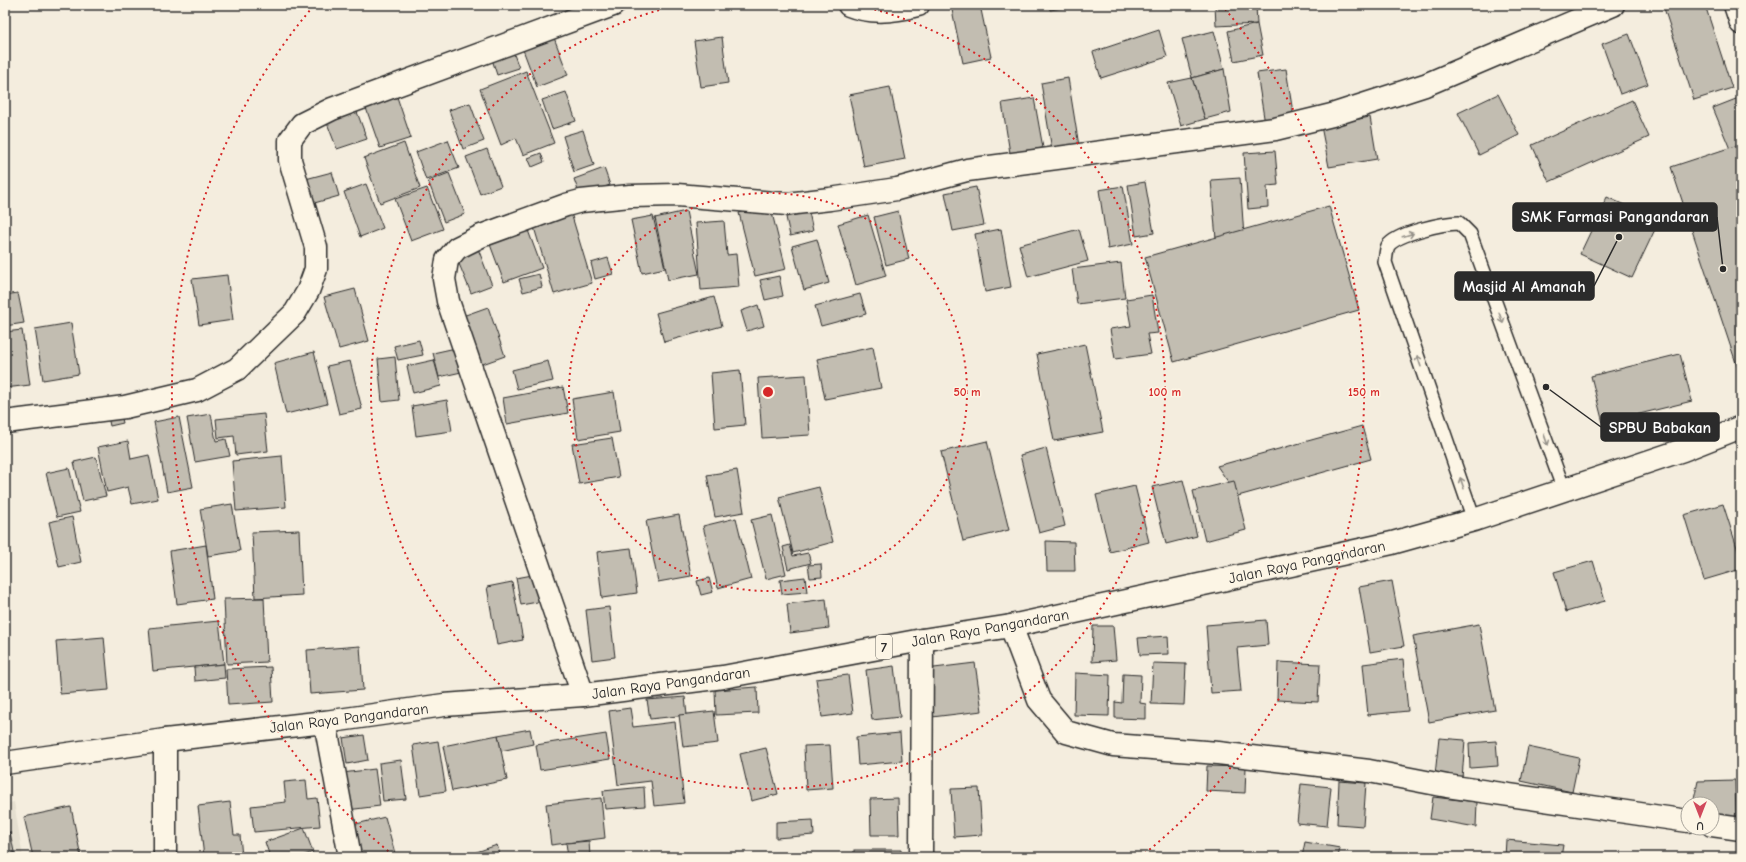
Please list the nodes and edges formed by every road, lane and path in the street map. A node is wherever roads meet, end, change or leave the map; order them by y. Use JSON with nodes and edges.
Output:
{"nodes":[{"id":1,"x":613,"y":5,"type":"edge"},
{"id":2,"x":849,"y":5,"type":"edge"},
{"id":3,"x":918,"y":5,"type":"edge"},
{"id":4,"x":1613,"y":5,"type":"edge"},
{"id":5,"x":1735,"y":5,"type":"edge"},
{"id":6,"x":1741,"y":23,"type":"edge"},
{"id":7,"x":5,"y":422,"type":"edge"},
{"id":8,"x":1741,"y":427,"type":"edge"},
{"id":9,"x":1564,"y":490,"type":"junction"},
{"id":10,"x":1474,"y":520,"type":"junction"},
{"id":11,"x":1011,"y":626,"type":"junction"},
{"id":12,"x":922,"y":640,"type":"junction"},
{"id":13,"x":583,"y":695,"type":"junction"},
{"id":14,"x":325,"y":722,"type":"junction"},
{"id":15,"x":165,"y":740,"type":"junction"},
{"id":16,"x":5,"y":763,"type":"edge"},
{"id":17,"x":1680,"y":820,"type":"edge"},
{"id":18,"x":1720,"y":826,"type":"edge"},
{"id":19,"x":1741,"y":829,"type":"edge"},
{"id":20,"x":165,"y":857,"type":"edge"},
{"id":21,"x":350,"y":857,"type":"edge"},
{"id":22,"x":920,"y":857,"type":"edge"}],
"edges":[{"from":1,"to":7,"type":"main road"},
{"from":2,"to":3,"type":"main road"},
{"from":4,"to":13,"type":"main road"},
{"from":5,"to":6,"type":"main road"},
{"from":8,"to":9,"type":"main road","name":"Jalan Raya Pangandaran","number":"7"},
{"from":9,"to":10,"type":"main road","name":"Jalan Raya Pangandaran","number":"7"},
{"from":10,"to":9,"type":"lane","one_way":true},
{"from":10,"to":11,"type":"main road","name":"Jalan Raya Pangandaran","number":"7"},
{"from":11,"to":12,"type":"main road","name":"Jalan Raya Pangandaran","number":"7"},
{"from":11,"to":17,"type":"main road"},
{"from":12,"to":13,"type":"main road","name":"Jalan Raya Pangandaran","number":"7"},
{"from":12,"to":22,"type":"main road"},
{"from":13,"to":14,"type":"main road","name":"Jalan Raya Pangandaran","number":"7"},
{"from":14,"to":15,"type":"main road","name":"Jalan Raya Pangandaran","number":"7"},
{"from":14,"to":21,"type":"main road"},
{"from":15,"to":16,"type":"main road","name":"Jalan Raya Pangandaran","number":"7"},
{"from":15,"to":20,"type":"main road"},
{"from":18,"to":19,"type":"main road"}]}
